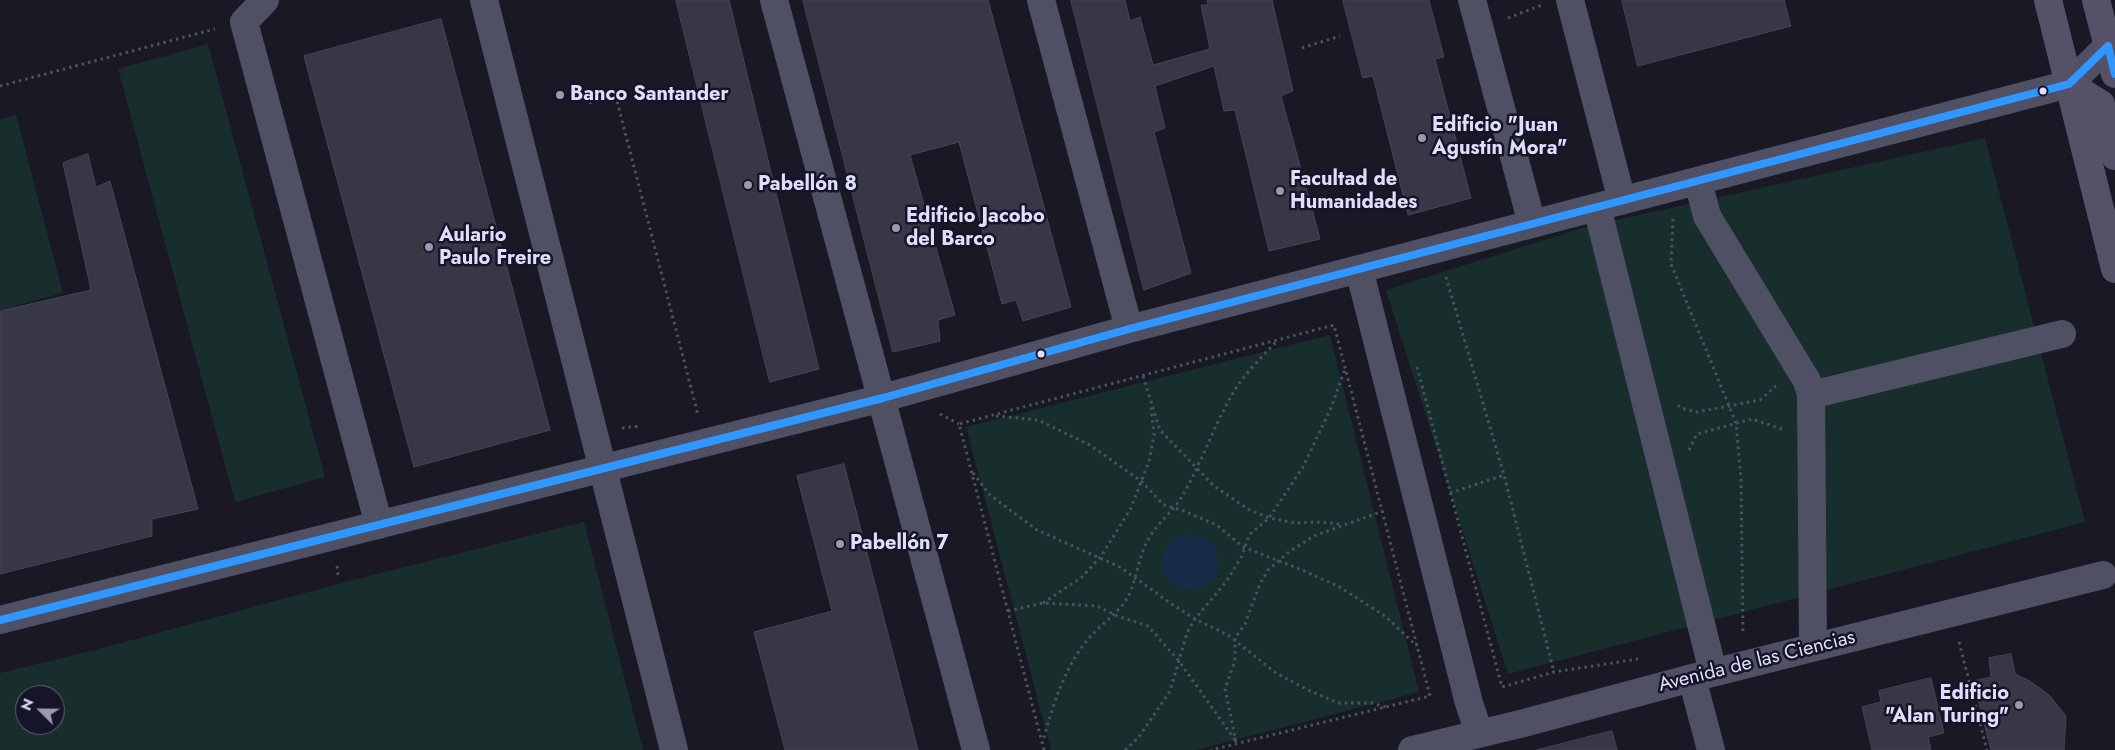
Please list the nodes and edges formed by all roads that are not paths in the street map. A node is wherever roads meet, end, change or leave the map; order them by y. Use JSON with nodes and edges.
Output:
{"nodes":[{"id":1,"x":264,"y":0,"type":"edge"},
{"id":2,"x":484,"y":0,"type":"edge"},
{"id":3,"x":774,"y":0,"type":"edge"},
{"id":4,"x":1041,"y":0,"type":"edge"},
{"id":5,"x":1472,"y":0,"type":"edge"},
{"id":6,"x":1570,"y":0,"type":"edge"},
{"id":7,"x":2048,"y":0,"type":"edge"},
{"id":8,"x":2096,"y":0,"type":"edge"},
{"id":9,"x":2111,"y":46,"type":"edge"},
{"id":10,"x":2115,"y":74,"type":"edge"},
{"id":11,"x":2069,"y":84,"type":"junction"},
{"id":12,"x":2115,"y":156,"type":"edge"},
{"id":13,"x":1698,"y":181,"type":"junction"},
{"id":14,"x":1610,"y":204,"type":"junction"},
{"id":15,"x":1532,"y":224,"type":"junction"},
{"id":16,"x":1359,"y":269,"type":"junction"},
{"id":17,"x":2115,"y":269,"type":"edge"},
{"id":18,"x":1129,"y":329,"type":"junction"},
{"id":19,"x":2062,"y":334,"type":"dead end"},
{"id":20,"x":1811,"y":395,"type":"junction"},
{"id":21,"x":882,"y":398,"type":"junction"},
{"id":22,"x":602,"y":469,"type":"junction"},
{"id":23,"x":379,"y":525,"type":"junction"},
{"id":24,"x":2103,"y":575,"type":"dead end"},
{"id":25,"x":0,"y":620,"type":"edge"},
{"id":26,"x":1813,"y":647,"type":"junction"},
{"id":27,"x":1702,"y":675,"type":"junction"},
{"id":28,"x":1479,"y":733,"type":"junction"},
{"id":29,"x":674,"y":750,"type":"edge"},
{"id":30,"x":976,"y":750,"type":"edge"},
{"id":31,"x":1412,"y":750,"type":"edge"},
{"id":32,"x":1711,"y":750,"type":"edge"}],
"edges":[{"from":1,"to":23,"type":"street"},
{"from":2,"to":22,"type":"street"},
{"from":3,"to":21,"type":"street"},
{"from":4,"to":18,"type":"street"},
{"from":5,"to":15,"type":"street"},
{"from":6,"to":14,"type":"street"},
{"from":7,"to":11,"type":"main road"},
{"from":8,"to":9,"type":"main road"},
{"from":9,"to":10,"type":"main road"},
{"from":9,"to":11,"type":"street"},
{"from":11,"to":12,"type":"main road"},
{"from":11,"to":13,"type":"street"},
{"from":11,"to":17,"type":"main road"},
{"from":13,"to":14,"type":"street"},
{"from":13,"to":20,"type":"street"},
{"from":14,"to":15,"type":"street"},
{"from":14,"to":27,"type":"street"},
{"from":15,"to":16,"type":"street"},
{"from":16,"to":18,"type":"street"},
{"from":16,"to":28,"type":"street"},
{"from":18,"to":21,"type":"street"},
{"from":19,"to":20,"type":"street"},
{"from":20,"to":26,"type":"street"},
{"from":21,"to":22,"type":"street"},
{"from":21,"to":30,"type":"street"},
{"from":22,"to":23,"type":"street"},
{"from":22,"to":29,"type":"street"},
{"from":23,"to":25,"type":"street"},
{"from":24,"to":26,"type":"street","name":"Avenida de las Ciencias"},
{"from":26,"to":27,"type":"street","name":"Avenida de las Ciencias"},
{"from":27,"to":28,"type":"street","name":"Avenida de las Ciencias"},
{"from":27,"to":32,"type":"street"},
{"from":28,"to":31,"type":"street","name":"Avenida de las Ciencias"}]}
